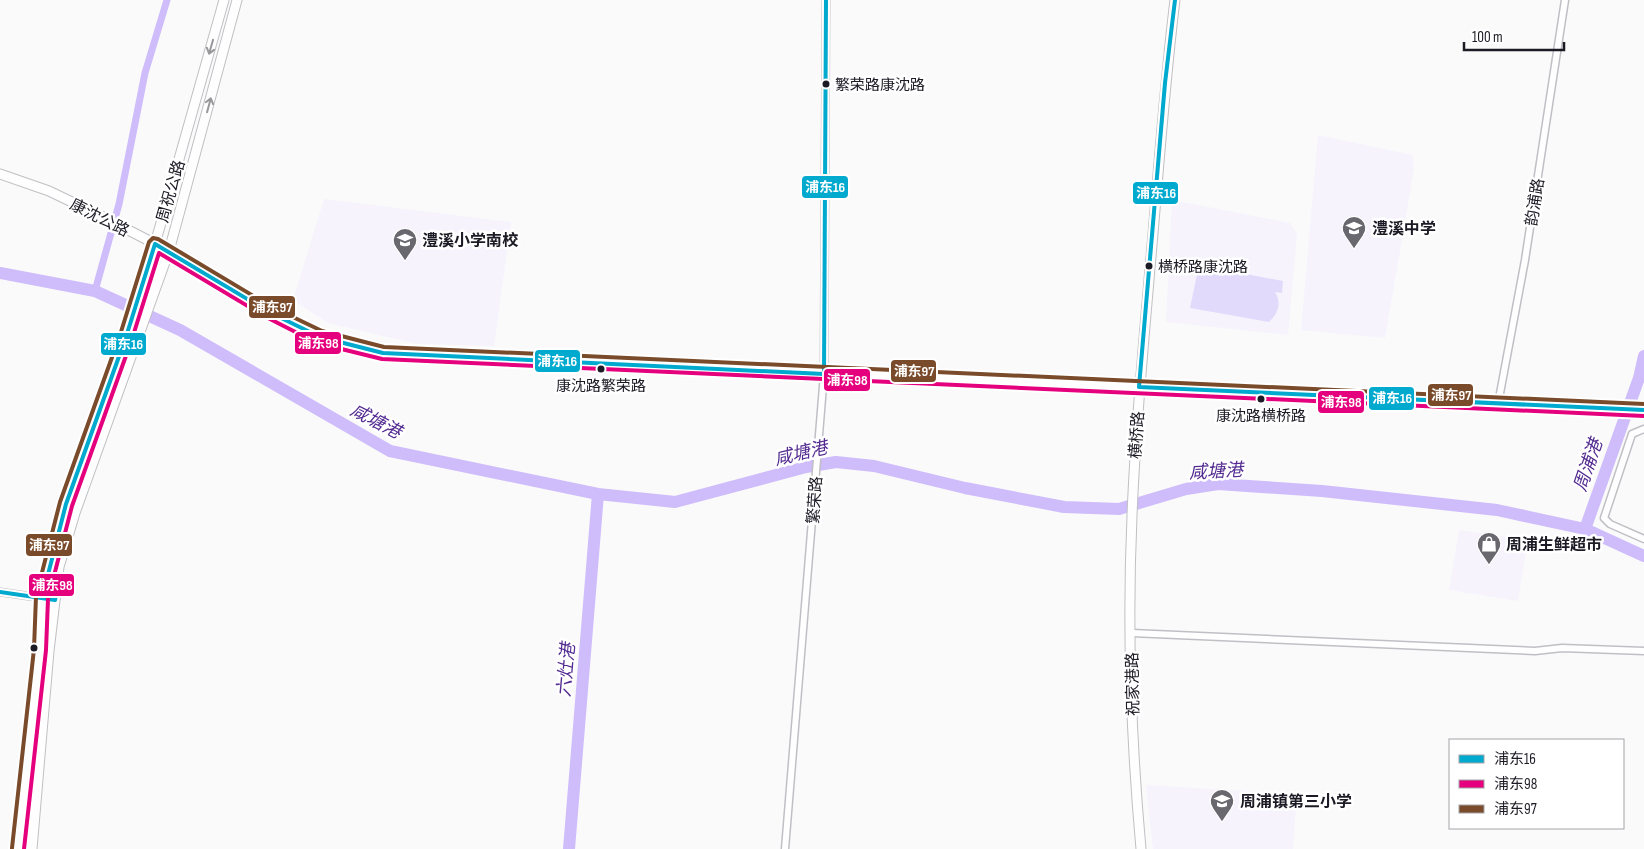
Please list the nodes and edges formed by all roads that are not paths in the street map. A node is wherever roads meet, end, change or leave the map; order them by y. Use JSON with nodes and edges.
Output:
{"nodes":[{"id":1,"x":224,"y":0,"type":"edge"},
{"id":2,"x":237,"y":0,"type":"edge"},
{"id":3,"x":826,"y":0,"type":"edge"},
{"id":4,"x":1175,"y":0,"type":"edge"},
{"id":5,"x":1565,"y":0,"type":"edge"},
{"id":6,"x":0,"y":174,"type":"edge"},
{"id":7,"x":155,"y":244,"type":"junction"},
{"id":8,"x":169,"y":251,"type":"junction"},
{"id":9,"x":824,"y":374,"type":"junction"},
{"id":10,"x":1139,"y":387,"type":"junction"},
{"id":11,"x":1498,"y":404,"type":"junction"},
{"id":12,"x":1644,"y":410,"type":"edge"},
{"id":13,"x":1644,"y":430,"type":"edge"},
{"id":14,"x":1131,"y":519,"type":"joint"},
{"id":15,"x":1644,"y":539,"type":"edge"},
{"id":16,"x":0,"y":592,"type":"edge"},
{"id":17,"x":42,"y":598,"type":"junction"},
{"id":18,"x":55,"y":600,"type":"junction"},
{"id":19,"x":1132,"y":633,"type":"junction"},
{"id":20,"x":1644,"y":651,"type":"edge"},
{"id":21,"x":18,"y":849,"type":"edge"},
{"id":22,"x":32,"y":849,"type":"edge"},
{"id":23,"x":785,"y":849,"type":"edge"},
{"id":24,"x":1140,"y":849,"type":"edge"}],
"edges":[{"from":1,"to":7,"type":"street","name":"周祝公路","one_way":true},
{"from":8,"to":2,"type":"street","name":"周祝公路","one_way":true},
{"from":3,"to":9,"type":"street","name":"繁荣路"},
{"from":4,"to":10,"type":"street","name":"横桥路"},
{"from":5,"to":11,"type":"street","name":"韵浦路"},
{"from":6,"to":7,"type":"street","name":"康沈公路"},
{"from":7,"to":8,"type":"street","name":"康沈公路"},
{"from":7,"to":17,"type":"street","name":"周祝公路"},
{"from":8,"to":9,"type":"street","name":"康沈公路"},
{"from":8,"to":18,"type":"street","name":"周祝公路"},
{"from":9,"to":10,"type":"street","name":"康沈公路"},
{"from":9,"to":23,"type":"street","name":"繁荣路"},
{"from":10,"to":11,"type":"street","name":"康沈公路"},
{"from":10,"to":14,"type":"street","name":"横桥路"},
{"from":11,"to":12,"type":"street","name":"康沈公路"},
{"from":13,"to":15,"type":"street"},
{"from":14,"to":19,"type":"street","name":"祝家港路"},
{"from":16,"to":17,"type":"street"},
{"from":17,"to":18,"type":"street"},
{"from":17,"to":21,"type":"street","name":"周祝公路"},
{"from":18,"to":22,"type":"street","name":"周祝公路"},
{"from":19,"to":20,"type":"street"},
{"from":19,"to":24,"type":"street","name":"祝家港路"}]}
